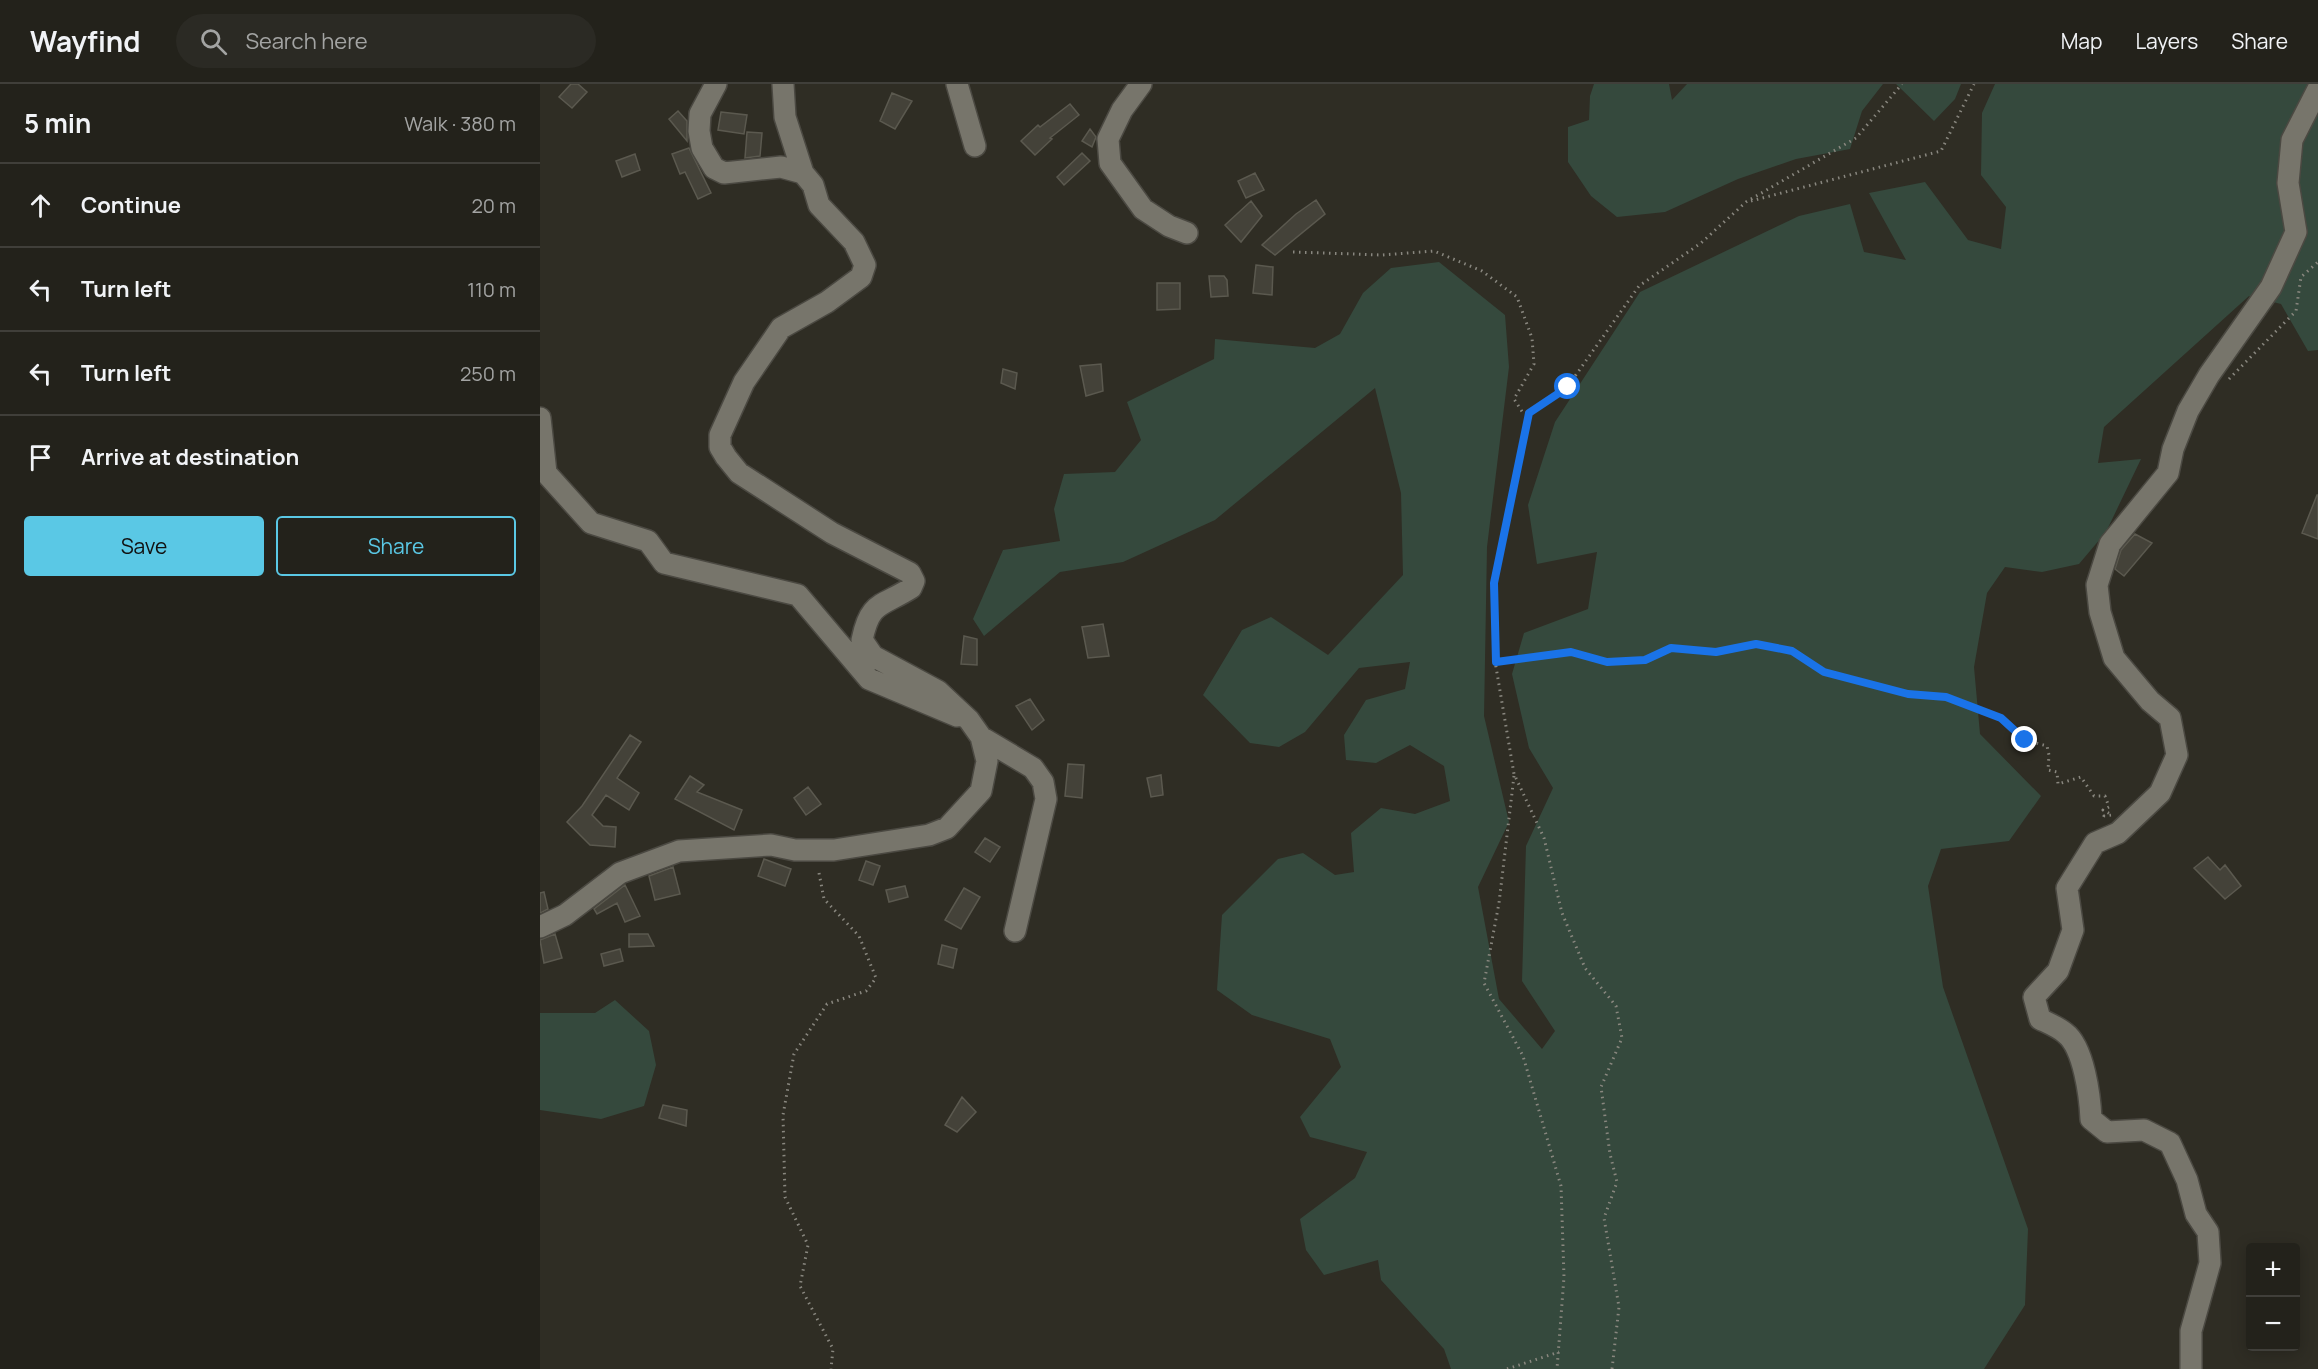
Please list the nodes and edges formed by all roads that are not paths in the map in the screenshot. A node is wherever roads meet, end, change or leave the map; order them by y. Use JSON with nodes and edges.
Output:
{"nodes":[{"id":1,"x":716,"y":84,"type":"edge"},
{"id":2,"x":783,"y":84,"type":"edge"},
{"id":3,"x":957,"y":84,"type":"edge"},
{"id":4,"x":1141,"y":84,"type":"edge"},
{"id":5,"x":2318,"y":89,"type":"edge"},
{"id":6,"x":975,"y":146,"type":"dead end"},
{"id":7,"x":803,"y":173,"type":"junction"},
{"id":8,"x":1186,"y":232,"type":"dead end"},
{"id":9,"x":540,"y":418,"type":"edge"},
{"id":10,"x":969,"y":720,"type":"junction"},
{"id":11,"x":981,"y":738,"type":"junction"},
{"id":12,"x":540,"y":927,"type":"edge"},
{"id":13,"x":1015,"y":931,"type":"dead end"},
{"id":14,"x":2191,"y":1369,"type":"edge"}],
"edges":[{"from":1,"to":7,"type":"street"},
{"from":2,"to":7,"type":"street"},
{"from":3,"to":6,"type":"street"},
{"from":4,"to":8,"type":"street"},
{"from":5,"to":14,"type":"street"},
{"from":7,"to":10,"type":"street"},
{"from":9,"to":10,"type":"street"},
{"from":10,"to":11,"type":"street"},
{"from":11,"to":12,"type":"street"},
{"from":11,"to":13,"type":"street"}]}
